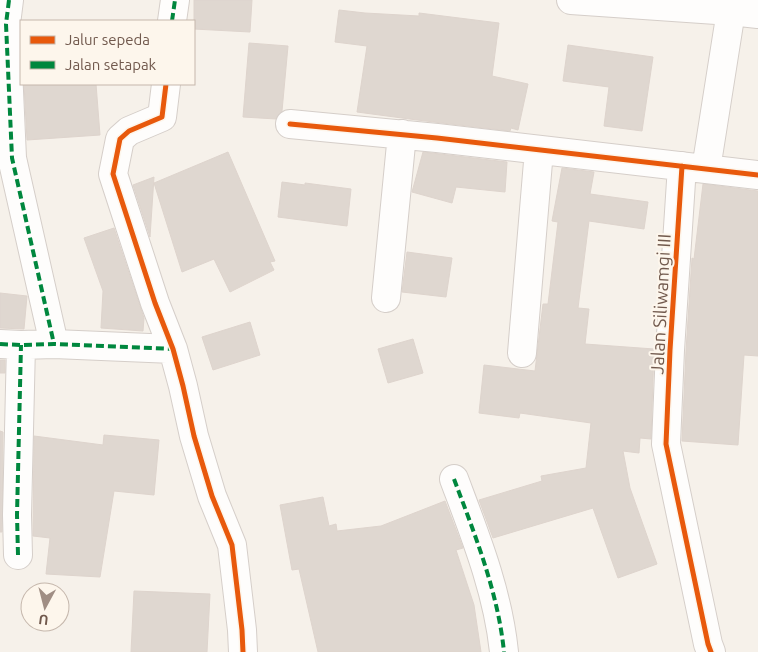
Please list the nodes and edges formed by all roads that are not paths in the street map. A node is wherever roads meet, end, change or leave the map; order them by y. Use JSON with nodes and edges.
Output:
{"nodes":[{"id":1,"x":9,"y":0,"type":"edge"},
{"id":2,"x":175,"y":0,"type":"edge"},
{"id":3,"x":571,"y":0,"type":"edge"},
{"id":4,"x":731,"y":6,"type":"edge"},
{"id":5,"x":758,"y":14,"type":"edge"},
{"id":6,"x":172,"y":20,"type":"edge"},
{"id":7,"x":166,"y":85,"type":"edge"},
{"id":8,"x":290,"y":124,"type":"dead end"},
{"id":9,"x":402,"y":134,"type":"junction"},
{"id":10,"x":539,"y":150,"type":"junction"},
{"id":11,"x":694,"y":167,"type":"junction"},
{"id":12,"x":758,"y":175,"type":"edge"},
{"id":13,"x":386,"y":298,"type":"dead end"},
{"id":14,"x":10,"y":344,"type":"edge"},
{"id":15,"x":54,"y":344,"type":"junction"},
{"id":16,"x":173,"y":349,"type":"junction"},
{"id":17,"x":522,"y":352,"type":"dead end"},
{"id":18,"x":454,"y":479,"type":"dead end"},
{"id":19,"x":18,"y":555,"type":"dead end"},
{"id":20,"x":243,"y":652,"type":"edge"},
{"id":21,"x":504,"y":652,"type":"edge"},
{"id":22,"x":711,"y":652,"type":"edge"}],
"edges":[{"from":1,"to":15,"type":"street"},
{"from":2,"to":6,"type":"street"},
{"from":3,"to":4,"type":"street"},
{"from":4,"to":5,"type":"street"},
{"from":4,"to":11,"type":"street","name":"Jalan Siliwamgi III"},
{"from":7,"to":16,"type":"street"},
{"from":8,"to":9,"type":"street"},
{"from":9,"to":10,"type":"street"},
{"from":9,"to":13,"type":"street"},
{"from":10,"to":11,"type":"street"},
{"from":10,"to":17,"type":"street"},
{"from":11,"to":12,"type":"street"},
{"from":11,"to":22,"type":"street","name":"Jalan Siliwamgi III"},
{"from":14,"to":15,"type":"street"},
{"from":14,"to":19,"type":"street"},
{"from":15,"to":16,"type":"street"},
{"from":16,"to":20,"type":"street"},
{"from":18,"to":21,"type":"street"}]}
